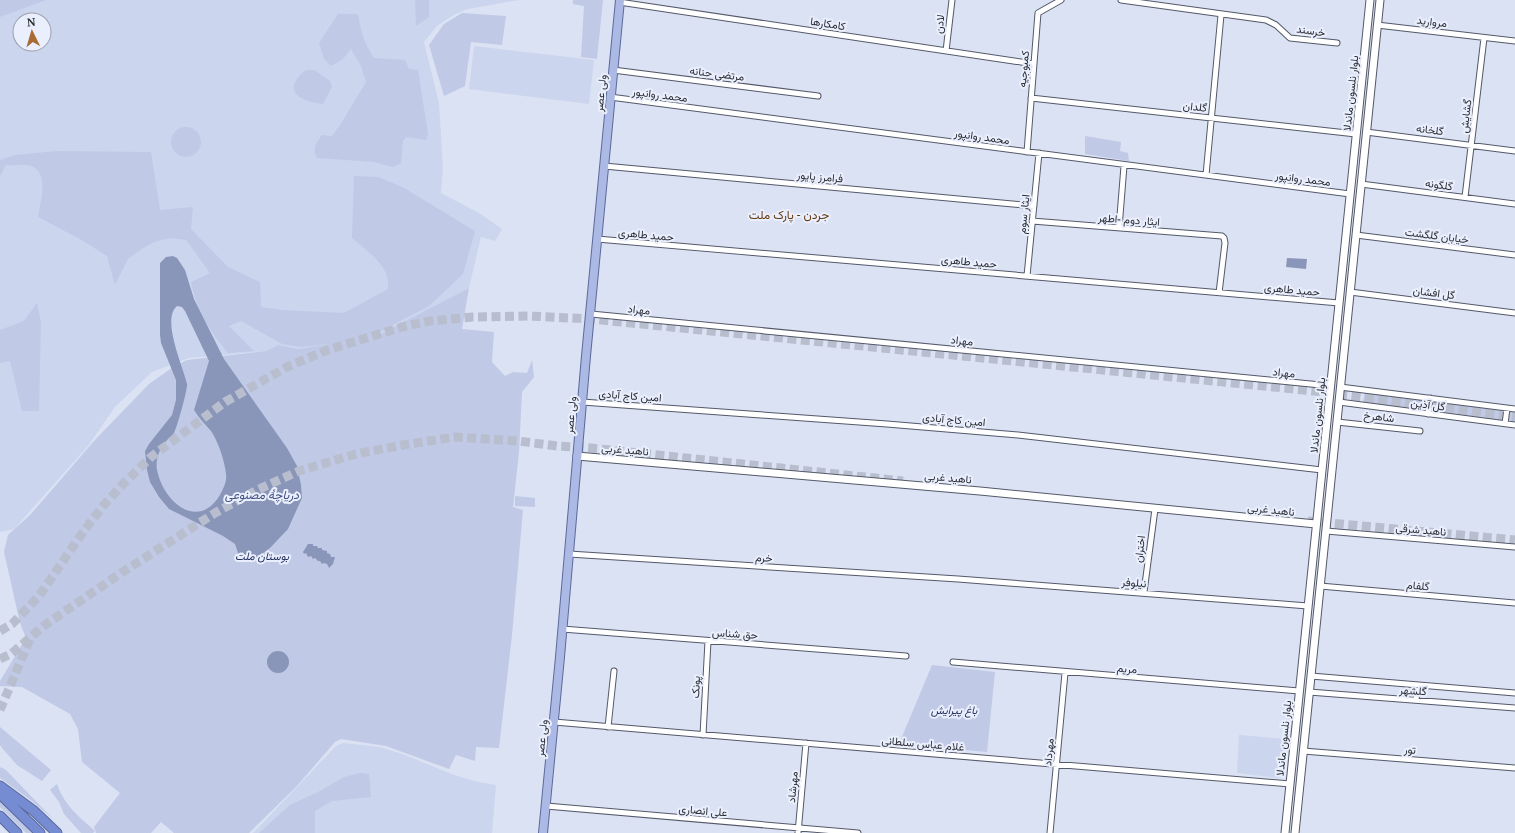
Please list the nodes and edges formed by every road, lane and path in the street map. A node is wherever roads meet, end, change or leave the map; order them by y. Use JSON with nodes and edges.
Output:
{"nodes":[{"id":1,"x":952,"y":0,"type":"edge"},
{"id":2,"x":1060,"y":0,"type":"edge"},
{"id":3,"x":1121,"y":0,"type":"edge"},
{"id":4,"x":1370,"y":0,"type":"edge"},
{"id":5,"x":1380,"y":0,"type":"edge"},
{"id":6,"x":619,"y":1,"type":"edge"},
{"id":7,"x":1221,"y":15,"type":"junction"},
{"id":8,"x":1377,"y":25,"type":"junction"},
{"id":9,"x":1484,"y":38,"type":"junction"},
{"id":10,"x":1515,"y":41,"type":"edge"},
{"id":11,"x":1337,"y":43,"type":"dead end"},
{"id":12,"x":946,"y":50,"type":"junction"},
{"id":13,"x":1034,"y":64,"type":"junction"},
{"id":14,"x":613,"y":70,"type":"junction"},
{"id":15,"x":818,"y":96,"type":"dead end"},
{"id":16,"x":610,"y":97,"type":"junction"},
{"id":17,"x":1031,"y":98,"type":"junction"},
{"id":18,"x":1211,"y":118,"type":"junction"},
{"id":19,"x":1366,"y":132,"type":"junction"},
{"id":20,"x":1356,"y":134,"type":"junction"},
{"id":21,"x":1471,"y":144,"type":"junction"},
{"id":22,"x":1515,"y":151,"type":"edge"},
{"id":23,"x":1027,"y":152,"type":"junction"},
{"id":24,"x":1039,"y":153,"type":"junction"},
{"id":25,"x":604,"y":166,"type":"junction"},
{"id":26,"x":1124,"y":166,"type":"junction"},
{"id":27,"x":1206,"y":175,"type":"junction"},
{"id":28,"x":1361,"y":184,"type":"junction"},
{"id":29,"x":1350,"y":194,"type":"junction"},
{"id":30,"x":1465,"y":198,"type":"junction"},
{"id":31,"x":1515,"y":204,"type":"edge"},
{"id":32,"x":1034,"y":206,"type":"junction"},
{"id":33,"x":1032,"y":221,"type":"junction"},
{"id":34,"x":1119,"y":228,"type":"junction"},
{"id":35,"x":1346,"y":234,"type":"junction"},
{"id":36,"x":1356,"y":235,"type":"junction"},
{"id":37,"x":597,"y":240,"type":"junction"},
{"id":38,"x":1515,"y":255,"type":"edge"},
{"id":39,"x":1027,"y":276,"type":"junction"},
{"id":40,"x":1350,"y":292,"type":"junction"},
{"id":41,"x":1219,"y":293,"type":"junction"},
{"id":42,"x":1339,"y":303,"type":"junction"},
{"id":43,"x":1515,"y":313,"type":"edge"},
{"id":44,"x":591,"y":314,"type":"junction"},
{"id":45,"x":1330,"y":386,"type":"junction"},
{"id":46,"x":1340,"y":387,"type":"junction"},
{"id":47,"x":1430,"y":398,"type":"junction"},
{"id":48,"x":582,"y":402,"type":"junction"},
{"id":49,"x":1339,"y":402,"type":"junction"},
{"id":50,"x":1507,"y":408,"type":"junction"},
{"id":51,"x":1515,"y":409,"type":"edge"},
{"id":52,"x":1428,"y":414,"type":"junction"},
{"id":53,"x":1337,"y":422,"type":"junction"},
{"id":54,"x":1505,"y":424,"type":"junction"},
{"id":55,"x":1515,"y":425,"type":"edge"},
{"id":56,"x":1420,"y":431,"type":"dead end"},
{"id":57,"x":577,"y":456,"type":"junction"},
{"id":58,"x":1322,"y":470,"type":"junction"},
{"id":59,"x":1155,"y":509,"type":"junction"},
{"id":60,"x":1316,"y":524,"type":"junction"},
{"id":61,"x":1326,"y":531,"type":"junction"},
{"id":62,"x":1515,"y":548,"type":"edge"},
{"id":63,"x":569,"y":554,"type":"junction"},
{"id":64,"x":958,"y":579,"type":"joint"},
{"id":65,"x":1320,"y":586,"type":"junction"},
{"id":66,"x":1144,"y":592,"type":"junction"},
{"id":67,"x":1515,"y":603,"type":"edge"},
{"id":68,"x":1308,"y":606,"type":"junction"},
{"id":69,"x":562,"y":629,"type":"junction"},
{"id":70,"x":708,"y":641,"type":"junction"},
{"id":71,"x":906,"y":656,"type":"dead end"},
{"id":72,"x":953,"y":662,"type":"dead end"},
{"id":73,"x":614,"y":671,"type":"dead end"},
{"id":74,"x":1065,"y":673,"type":"junction"},
{"id":75,"x":1311,"y":676,"type":"junction"},
{"id":76,"x":1418,"y":685,"type":"junction"},
{"id":77,"x":1299,"y":691,"type":"junction"},
{"id":78,"x":1309,"y":692,"type":"junction"},
{"id":79,"x":1515,"y":693,"type":"edge"},
{"id":80,"x":1416,"y":700,"type":"junction"},
{"id":81,"x":1515,"y":708,"type":"edge"},
{"id":82,"x":554,"y":722,"type":"junction"},
{"id":83,"x":608,"y":727,"type":"junction"},
{"id":84,"x":703,"y":735,"type":"junction"},
{"id":85,"x":806,"y":743,"type":"junction"},
{"id":86,"x":1303,"y":751,"type":"junction"},
{"id":87,"x":1057,"y":764,"type":"junction"},
{"id":88,"x":1515,"y":768,"type":"edge"},
{"id":89,"x":1290,"y":784,"type":"junction"},
{"id":90,"x":0,"y":786,"type":"edge"},
{"id":91,"x":0,"y":794,"type":"edge"},
{"id":92,"x":546,"y":806,"type":"junction"},
{"id":93,"x":0,"y":816,"type":"edge"},
{"id":94,"x":798,"y":830,"type":"edge"},
{"id":95,"x":17,"y":833,"type":"edge"},
{"id":96,"x":40,"y":833,"type":"edge"},
{"id":97,"x":57,"y":833,"type":"edge"},
{"id":98,"x":543,"y":833,"type":"edge"},
{"id":99,"x":858,"y":833,"type":"edge"},
{"id":100,"x":1050,"y":833,"type":"edge"},
{"id":101,"x":1285,"y":833,"type":"edge"},
{"id":102,"x":1295,"y":833,"type":"edge"}],
"edges":[{"from":1,"to":12,"type":"street","name":"لادن"},
{"from":2,"to":13,"type":"street","name":"کمبوجیه"},
{"from":3,"to":7,"type":"street","name":"خرسند"},
{"from":4,"to":20,"type":"main road","name":"بلوار نلسون ماندلا"},
{"from":5,"to":8,"type":"main road","name":"بلوار نلسون ماندلا"},
{"from":6,"to":12,"type":"street","name":"کامکارها"},
{"from":6,"to":14,"type":"main road","name":"ولی عصر"},
{"from":7,"to":11,"type":"street","name":"خرسند"},
{"from":7,"to":18,"type":"street"},
{"from":8,"to":9,"type":"street","name":"مروارید"},
{"from":8,"to":19,"type":"main road","name":"بلوار نلسون ماندلا"},
{"from":9,"to":10,"type":"street","name":"مروارید"},
{"from":9,"to":21,"type":"street","name":"گشایش"},
{"from":12,"to":13,"type":"street","name":"کامکارها"},
{"from":13,"to":17,"type":"street","name":"کمبوجیه"},
{"from":14,"to":15,"type":"street","name":"مرتضی حنانه"},
{"from":14,"to":16,"type":"main road","name":"ولی عصر"},
{"from":16,"to":23,"type":"street","name":"محمد روانپور"},
{"from":16,"to":25,"type":"main road","name":"ولی عصر"},
{"from":17,"to":18,"type":"street","name":"گلدان"},
{"from":17,"to":23,"type":"street","name":"کمبوجیه"},
{"from":18,"to":20,"type":"street","name":"گلدان"},
{"from":18,"to":27,"type":"street"},
{"from":19,"to":21,"type":"street","name":"گلخانه"},
{"from":19,"to":28,"type":"main road","name":"بلوار نلسون ماندلا"},
{"from":20,"to":29,"type":"main road","name":"بلوار نلسون ماندلا"},
{"from":21,"to":22,"type":"street","name":"گلخانه"},
{"from":21,"to":30,"type":"street","name":"گشایش"},
{"from":23,"to":24,"type":"street","name":"محمد روانپور"},
{"from":24,"to":26,"type":"street","name":"محمد روانپور"},
{"from":24,"to":32,"type":"street","name":"ایثار سوم"},
{"from":25,"to":32,"type":"street","name":"فرامرز پایور"},
{"from":25,"to":37,"type":"main road","name":"ولی عصر"},
{"from":26,"to":27,"type":"street","name":"محمد روانپور"},
{"from":26,"to":34,"type":"street"},
{"from":27,"to":29,"type":"street","name":"محمد روانپور"},
{"from":28,"to":30,"type":"street","name":"گلگونه"},
{"from":28,"to":36,"type":"main road","name":"بلوار نلسون ماندلا"},
{"from":29,"to":35,"type":"main road","name":"بلوار نلسون ماندلا"},
{"from":30,"to":31,"type":"street","name":"گلگونه"},
{"from":32,"to":33,"type":"street","name":"ایثار سوم"},
{"from":33,"to":34,"type":"street","name":"ایثار دوم -اطهر"},
{"from":33,"to":39,"type":"street","name":"ایثار سوم"},
{"from":34,"to":41,"type":"street","name":"ایثار دوم -اطهر"},
{"from":35,"to":36,"type":"main road"},
{"from":35,"to":42,"type":"main road","name":"بلوار نلسون ماندلا"},
{"from":36,"to":38,"type":"street","name":"خیابان گلگشت"},
{"from":36,"to":40,"type":"main road","name":"بلوار نلسون ماندلا"},
{"from":37,"to":39,"type":"street","name":"حمید طاهری"},
{"from":37,"to":44,"type":"main road","name":"ولی عصر"},
{"from":39,"to":41,"type":"street","name":"حمید طاهری"},
{"from":40,"to":43,"type":"street","name":"گل‌ افشان"},
{"from":40,"to":46,"type":"main road","name":"بلوار نلسون ماندلا"},
{"from":41,"to":42,"type":"street","name":"حمید طاهری"},
{"from":42,"to":45,"type":"main road","name":"بلوار نلسون ماندلا"},
{"from":44,"to":45,"type":"street","name":"مهراد"},
{"from":44,"to":48,"type":"main road","name":"ولی عصر"},
{"from":45,"to":58,"type":"main road","name":"بلوار نلسون ماندلا"},
{"from":46,"to":47,"type":"street","name":"گل آذین"},
{"from":46,"to":49,"type":"main road","name":"بلوار نلسون ماندلا"},
{"from":47,"to":50,"type":"street","name":"گل آذین"},
{"from":47,"to":52,"type":"street"},
{"from":48,"to":57,"type":"main road","name":"ولی عصر"},
{"from":48,"to":58,"type":"street","name":"امین کاج آبادی"},
{"from":49,"to":52,"type":"street","name":"گل آذین"},
{"from":49,"to":53,"type":"main road","name":"بلوار نلسون ماندلا"},
{"from":50,"to":51,"type":"street","name":"گل آذین"},
{"from":50,"to":54,"type":"street"},
{"from":52,"to":54,"type":"street","name":"گل آذین"},
{"from":53,"to":56,"type":"street","name":"شاهرخ"},
{"from":53,"to":61,"type":"main road","name":"بلوار نلسون ماندلا"},
{"from":54,"to":55,"type":"street","name":"گل آذین"},
{"from":57,"to":59,"type":"main road","name":"ناهید غربی"},
{"from":57,"to":63,"type":"main road","name":"ولی عصر"},
{"from":58,"to":60,"type":"main road","name":"بلوار نلسون ماندلا"},
{"from":59,"to":60,"type":"main road","name":"ناهید غربی"},
{"from":59,"to":66,"type":"street","name":"اختران"},
{"from":60,"to":68,"type":"main road","name":"بلوار نلسون ماندلا"},
{"from":61,"to":62,"type":"street","name":"ناهید شرقی"},
{"from":61,"to":65,"type":"main road","name":"بلوار نلسون ماندلا"},
{"from":63,"to":64,"type":"street","name":"خرم"},
{"from":63,"to":69,"type":"main road","name":"ولی عصر"},
{"from":64,"to":66,"type":"street","name":"نیلوفر"},
{"from":65,"to":67,"type":"street","name":"گلفام"},
{"from":65,"to":75,"type":"main road","name":"بلوار نلسون ماندلا"},
{"from":66,"to":68,"type":"street","name":"نیلوفر"},
{"from":68,"to":77,"type":"main road","name":"بلوار نلسون ماندلا"},
{"from":69,"to":70,"type":"street","name":"حق شناس"},
{"from":69,"to":82,"type":"main road","name":"ولی عصر"},
{"from":70,"to":71,"type":"street","name":"حق شناس"},
{"from":70,"to":84,"type":"street","name":"پونک"},
{"from":72,"to":74,"type":"street","name":"مریم"},
{"from":73,"to":83,"type":"street"},
{"from":74,"to":77,"type":"street","name":"مریم"},
{"from":74,"to":87,"type":"street","name":"مهرداد"},
{"from":75,"to":76,"type":"street","name":"گلشهر"},
{"from":75,"to":78,"type":"main road","name":"بلوار نلسون ماندلا"},
{"from":76,"to":79,"type":"street","name":"گلشهر"},
{"from":76,"to":80,"type":"street"},
{"from":77,"to":89,"type":"main road","name":"بلوار نلسون ماندلا"},
{"from":78,"to":80,"type":"street","name":"گلشهر"},
{"from":78,"to":86,"type":"main road","name":"بلوار نلسون ماندلا"},
{"from":80,"to":81,"type":"street","name":"گلشهر"},
{"from":82,"to":83,"type":"street","name":"غلام عباس سلطانی"},
{"from":82,"to":92,"type":"main road","name":"ولی عصر"},
{"from":83,"to":84,"type":"street","name":"غلام عباس سلطانی"},
{"from":84,"to":85,"type":"street","name":"غلام عباس سلطانی"},
{"from":85,"to":87,"type":"street","name":"غلام عباس سلطانی"},
{"from":85,"to":94,"type":"street","name":"مهرشاد"},
{"from":86,"to":88,"type":"street","name":"تور"},
{"from":86,"to":102,"type":"main road","name":"بلوار نلسون ماندلا"},
{"from":87,"to":89,"type":"street","name":"غلام عباس سلطانی"},
{"from":87,"to":100,"type":"street","name":"مهرداد"},
{"from":89,"to":101,"type":"main road","name":"بلوار نلسون ماندلا"},
{"from":90,"to":97,"type":"highway"},
{"from":91,"to":96,"type":"highway"},
{"from":92,"to":94,"type":"street","name":"علی انصاری"},
{"from":92,"to":98,"type":"main road","name":"ولی عصر"},
{"from":93,"to":95,"type":"highway"},
{"from":94,"to":99,"type":"street","name":"علی انصاری"}]}
